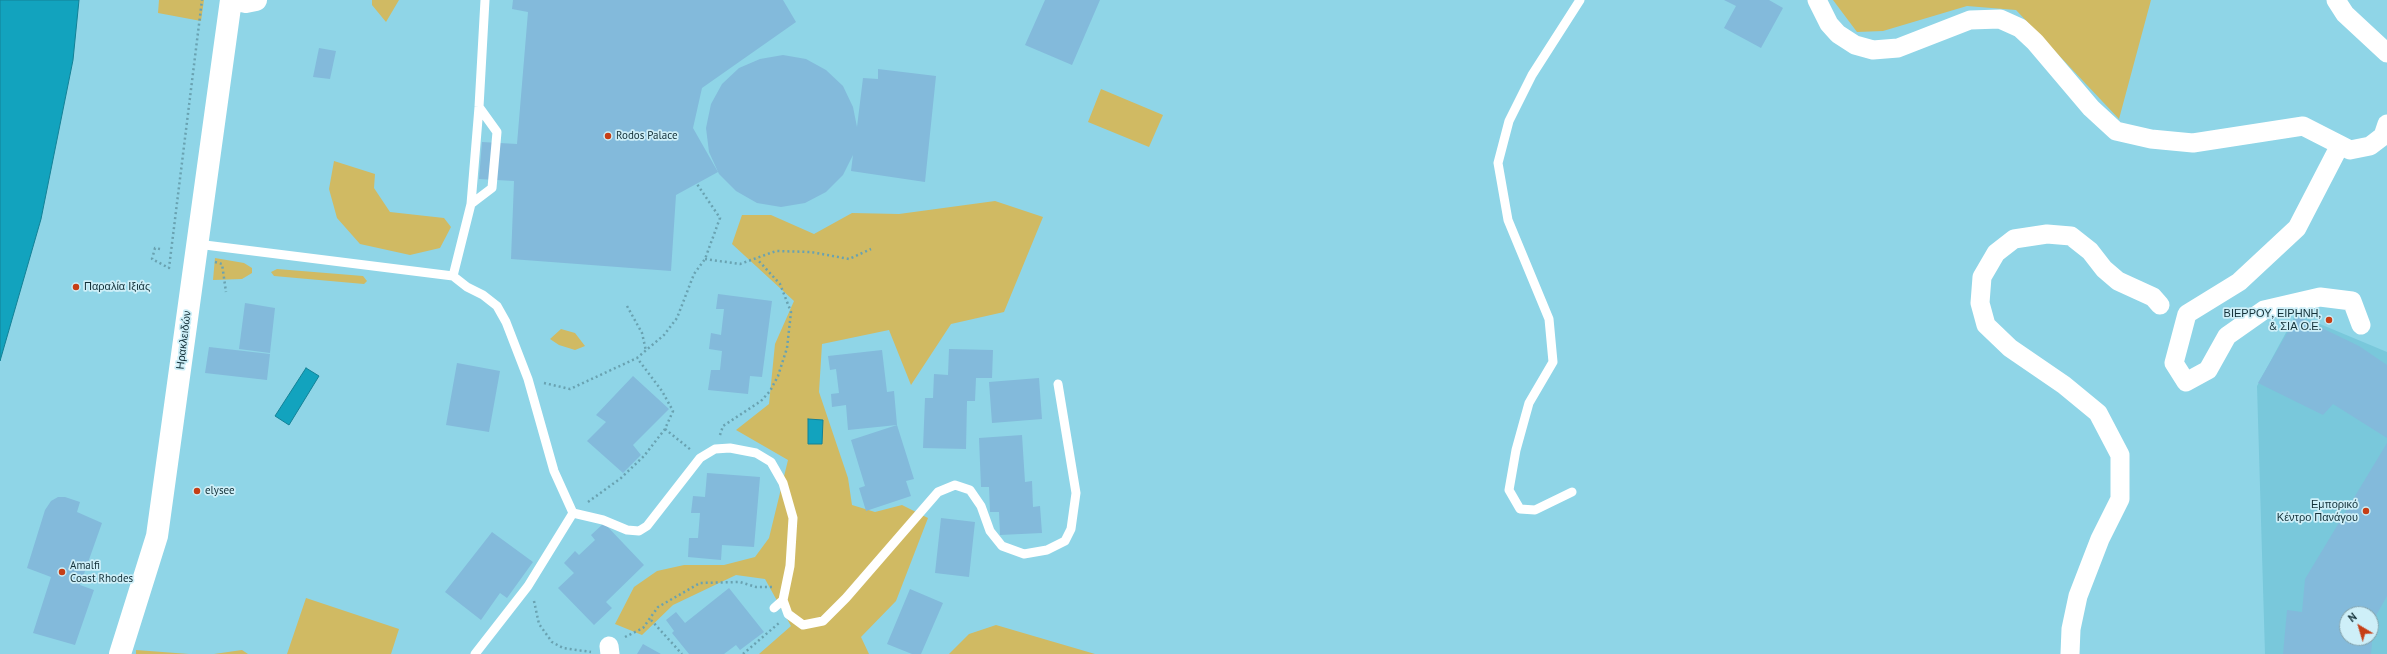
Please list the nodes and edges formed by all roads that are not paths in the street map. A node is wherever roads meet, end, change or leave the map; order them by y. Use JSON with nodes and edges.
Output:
{"nodes":[{"id":1,"x":485,"y":0,"type":"edge"},
{"id":2,"x":1580,"y":0,"type":"edge"},
{"id":3,"x":1817,"y":0,"type":"edge"},
{"id":4,"x":2336,"y":0,"type":"edge"},
{"id":5,"x":242,"y":1,"type":"edge"},
{"id":6,"x":2387,"y":52,"type":"edge"},
{"id":7,"x":480,"y":107,"type":"junction"},
{"id":8,"x":2387,"y":124,"type":"edge"},
{"id":9,"x":2340,"y":145,"type":"junction"},
{"id":10,"x":471,"y":204,"type":"junction"},
{"id":11,"x":197,"y":244,"type":"junction"},
{"id":12,"x":453,"y":276,"type":"junction"},
{"id":13,"x":2160,"y":304,"type":"dead end"},
{"id":14,"x":2361,"y":325,"type":"dead end"},
{"id":15,"x":1058,"y":384,"type":"dead end"},
{"id":16,"x":1572,"y":492,"type":"dead end"},
{"id":17,"x":573,"y":513,"type":"junction"},
{"id":18,"x":783,"y":600,"type":"junction"},
{"id":19,"x":774,"y":608,"type":"dead end"},
{"id":20,"x":120,"y":654,"type":"edge"},
{"id":21,"x":475,"y":654,"type":"edge"},
{"id":22,"x":2070,"y":654,"type":"edge"}],
"edges":[{"from":1,"to":7,"type":"lane"},
{"from":2,"to":16,"type":"lane"},
{"from":3,"to":9,"type":"street"},
{"from":4,"to":6,"type":"street"},
{"from":5,"to":11,"type":"main road","name":"Ηρακλειδών"},
{"from":7,"to":10,"type":"lane"},
{"from":7,"to":10,"type":"lane"},
{"from":8,"to":9,"type":"street"},
{"from":9,"to":14,"type":"street"},
{"from":10,"to":12,"type":"lane"},
{"from":11,"to":12,"type":"lane"},
{"from":11,"to":20,"type":"main road","name":"Ηρακλειδών"},
{"from":12,"to":17,"type":"lane"},
{"from":13,"to":22,"type":"street"},
{"from":15,"to":18,"type":"lane"},
{"from":17,"to":18,"type":"lane"},
{"from":17,"to":21,"type":"lane"},
{"from":18,"to":19,"type":"lane"}]}
